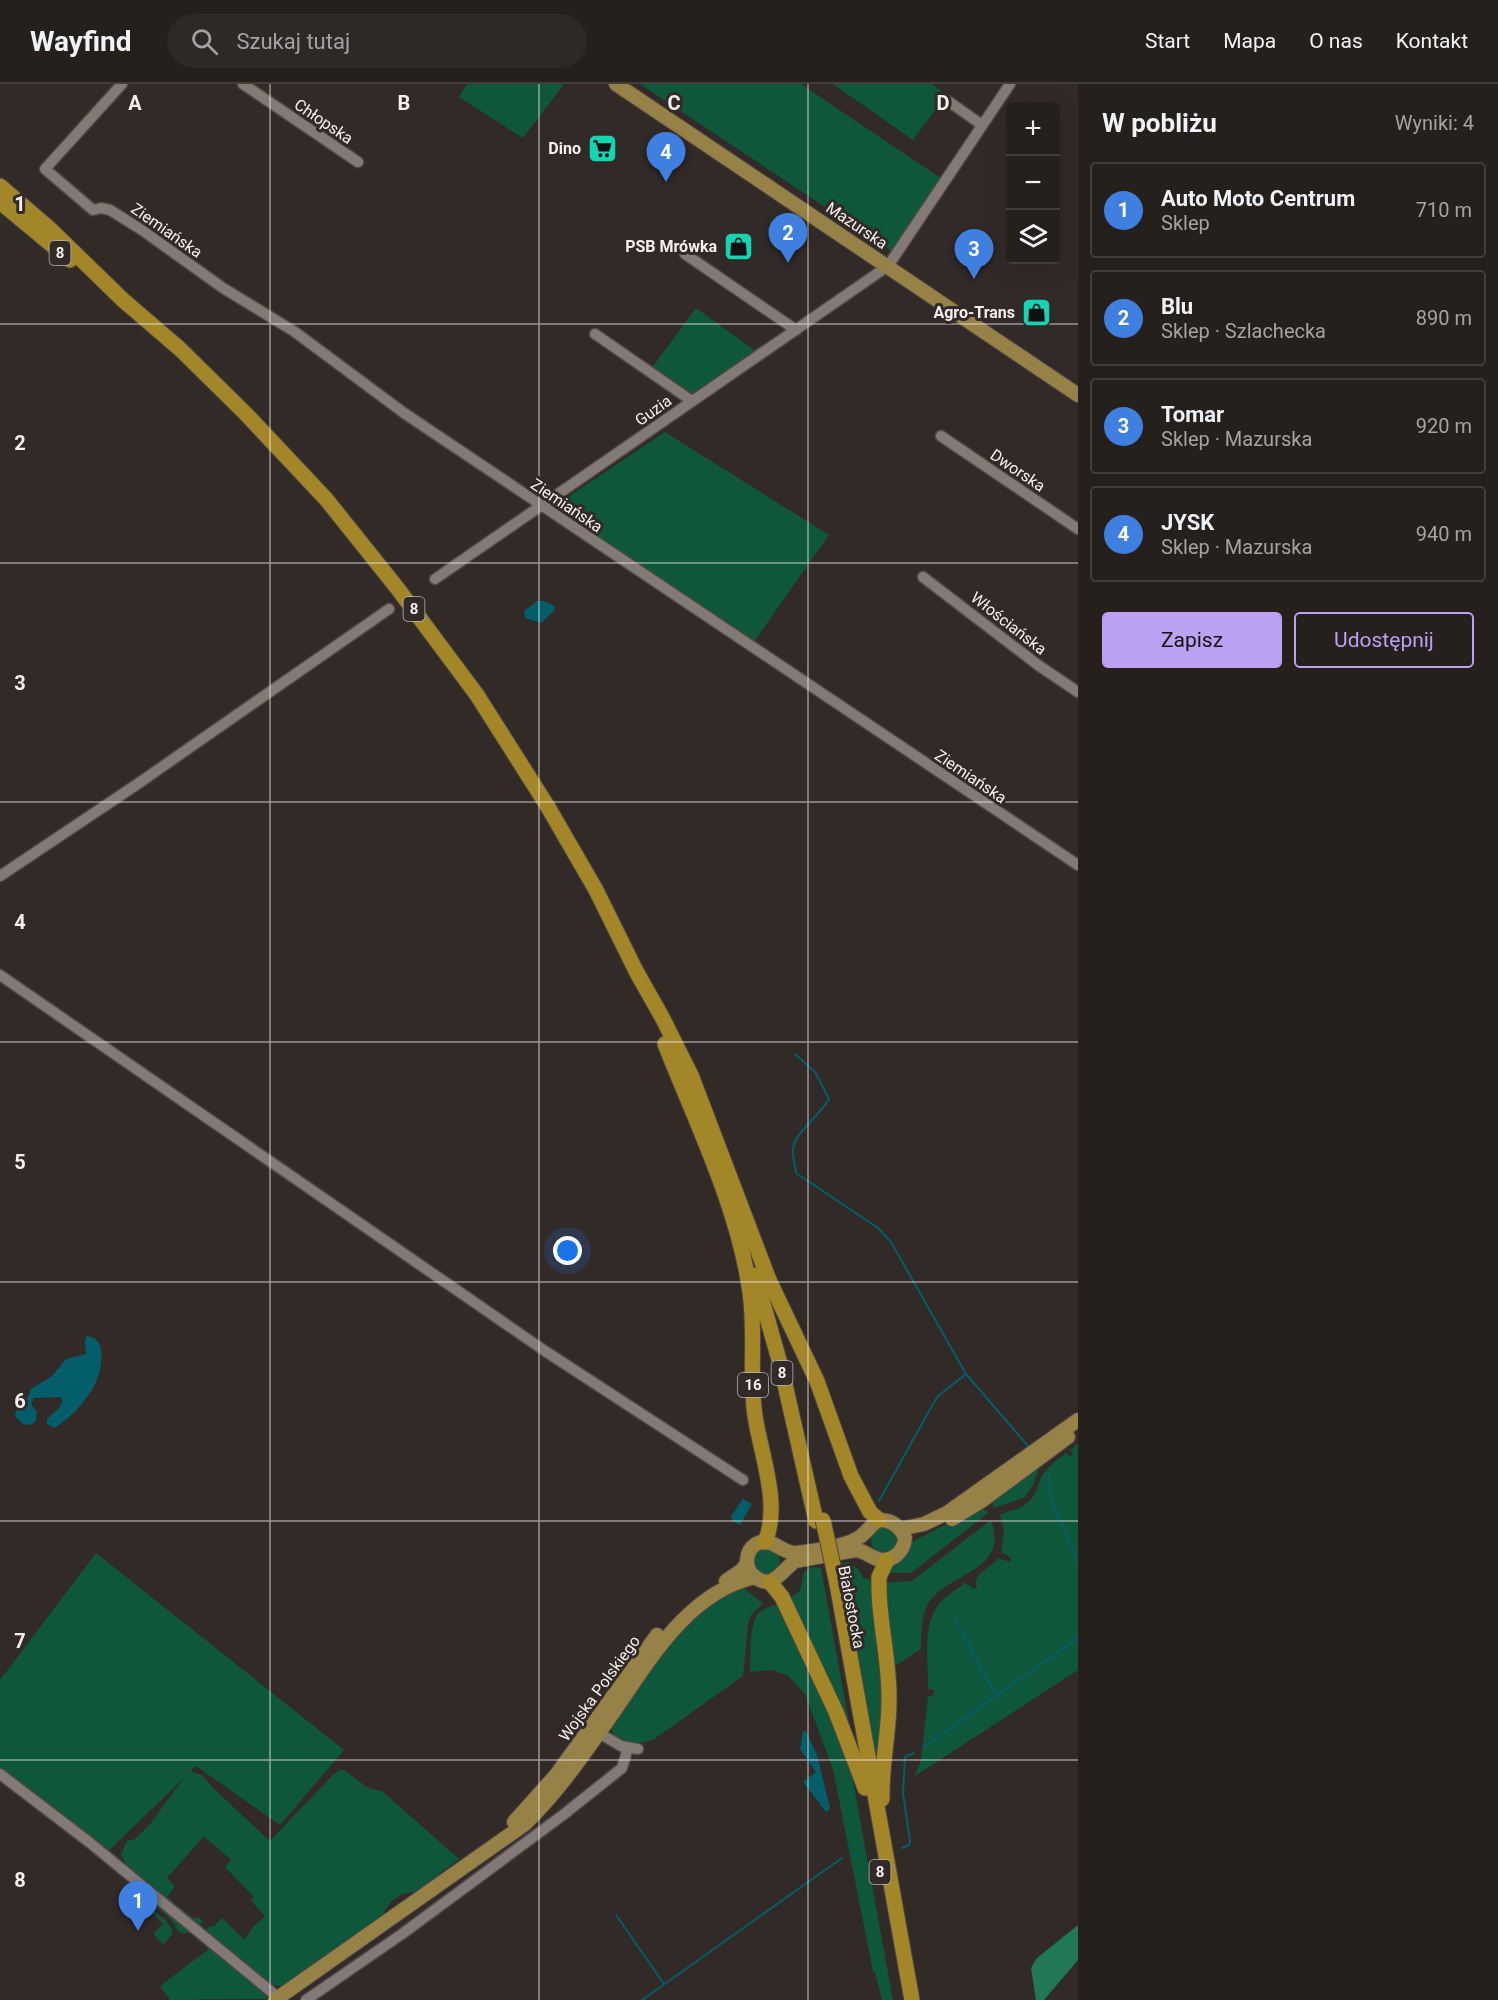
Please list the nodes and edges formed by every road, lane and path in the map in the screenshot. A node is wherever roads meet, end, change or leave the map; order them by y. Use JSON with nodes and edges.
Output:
{"nodes":[{"id":1,"x":122,"y":84,"type":"edge"},
{"id":2,"x":243,"y":84,"type":"edge"},
{"id":3,"x":616,"y":84,"type":"edge"},
{"id":4,"x":1010,"y":84,"type":"edge"},
{"id":5,"x":948,"y":102,"type":"dead end"},
{"id":6,"x":982,"y":125,"type":"junction"},
{"id":7,"x":358,"y":162,"type":"dead end"},
{"id":8,"x":0,"y":186,"type":"edge"},
{"id":9,"x":0,"y":202,"type":"edge"},
{"id":10,"x":685,"y":254,"type":"dead end"},
{"id":11,"x":888,"y":266,"type":"junction"},
{"id":12,"x":123,"y":300,"type":"junction"},
{"id":13,"x":796,"y":330,"type":"junction"},
{"id":14,"x":595,"y":334,"type":"dead end"},
{"id":15,"x":1078,"y":395,"type":"edge"},
{"id":16,"x":692,"y":401,"type":"junction"},
{"id":17,"x":941,"y":436,"type":"dead end"},
{"id":18,"x":542,"y":506,"type":"junction"},
{"id":19,"x":1078,"y":529,"type":"edge"},
{"id":20,"x":923,"y":577,"type":"dead end"},
{"id":21,"x":435,"y":579,"type":"dead end"},
{"id":22,"x":389,"y":609,"type":"dead end"},
{"id":23,"x":1078,"y":692,"type":"edge"},
{"id":24,"x":1078,"y":865,"type":"edge"},
{"id":25,"x":0,"y":876,"type":"edge"},
{"id":26,"x":636,"y":971,"type":"junction"},
{"id":27,"x":0,"y":975,"type":"edge"},
{"id":28,"x":736,"y":1227,"type":"junction"},
{"id":29,"x":751,"y":1237,"type":"junction"},
{"id":30,"x":1078,"y":1420,"type":"edge"},
{"id":31,"x":1078,"y":1430,"type":"edge"},
{"id":32,"x":743,"y":1480,"type":"dead end"},
{"id":33,"x":820,"y":1520,"type":"junction"},
{"id":34,"x":879,"y":1520,"type":"junction"},
{"id":35,"x":900,"y":1529,"type":"junction"},
{"id":36,"x":765,"y":1542,"type":"junction"},
{"id":37,"x":905,"y":1543,"type":"junction"},
{"id":38,"x":800,"y":1556,"type":"junction"},
{"id":39,"x":886,"y":1560,"type":"junction"},
{"id":40,"x":747,"y":1563,"type":"junction"},
{"id":41,"x":762,"y":1579,"type":"junction"},
{"id":42,"x":833,"y":1584,"type":"junction"},
{"id":43,"x":595,"y":1731,"type":"junction"},
{"id":44,"x":0,"y":1774,"type":"edge"},
{"id":45,"x":865,"y":1788,"type":"junction"},
{"id":46,"x":883,"y":1841,"type":"junction"},
{"id":47,"x":277,"y":1999,"type":"edge"},
{"id":48,"x":306,"y":2000,"type":"edge"},
{"id":49,"x":903,"y":2000,"type":"edge"},
{"id":50,"x":912,"y":2000,"type":"edge"}],
"edges":[{"from":1,"to":18,"type":"street","name":"Ziemiańska"},
{"from":2,"to":7,"type":"street","name":"Chłopska"},
{"from":3,"to":11,"type":"main road","name":"Mazurska"},
{"from":4,"to":6,"type":"street"},
{"from":5,"to":6,"type":"street"},
{"from":6,"to":11,"type":"street"},
{"from":8,"to":12,"type":"highway","number":"8"},
{"from":9,"to":12,"type":"highway","number":"8"},
{"from":10,"to":13,"type":"street"},
{"from":11,"to":13,"type":"street","name":"Guzia"},
{"from":11,"to":15,"type":"main road","name":"Mazurska"},
{"from":12,"to":26,"type":"highway","number":"8"},
{"from":13,"to":16,"type":"street","name":"Guzia"},
{"from":14,"to":16,"type":"street"},
{"from":16,"to":18,"type":"street","name":"Guzia"},
{"from":17,"to":19,"type":"street","name":"Dworska"},
{"from":18,"to":21,"type":"street","name":"Guzia"},
{"from":18,"to":24,"type":"street","name":"Ziemiańska"},
{"from":20,"to":23,"type":"street","name":"Włościańska"},
{"from":22,"to":25,"type":"street"},
{"from":26,"to":28,"type":"highway","number":"8"},
{"from":26,"to":29,"type":"highway","number":"8"},
{"from":27,"to":32,"type":"street"},
{"from":28,"to":33,"type":"highway","name":"Białostocka","number":"8"},
{"from":28,"to":36,"type":"highway","number":"16"},
{"from":29,"to":33,"type":"highway","name":"Białostocka","number":"8"},
{"from":29,"to":34,"type":"highway"},
{"from":30,"to":35,"type":"main road"},
{"from":31,"to":37,"type":"main road"},
{"from":33,"to":42,"type":"highway","name":"Białostocka","number":"8","bridge":true},
{"from":34,"to":35,"type":"main road"},
{"from":34,"to":38,"type":"main road"},
{"from":35,"to":37,"type":"main road"},
{"from":36,"to":38,"type":"main road"},
{"from":36,"to":40,"type":"main road","number":"16"},
{"from":37,"to":39,"type":"main road"},
{"from":38,"to":39,"type":"main road"},
{"from":38,"to":41,"type":"main road","name":"Wojska Polskiego"},
{"from":39,"to":46,"type":"highway"},
{"from":40,"to":41,"type":"main road"},
{"from":40,"to":43,"type":"main road","name":"Wojska Polskiego"},
{"from":41,"to":43,"type":"main road","name":"Wojska Polskiego"},
{"from":41,"to":45,"type":"highway"},
{"from":42,"to":45,"type":"highway","name":"Białostocka","number":"8"},
{"from":42,"to":46,"type":"highway","name":"Białostocka","number":"8"},
{"from":43,"to":47,"type":"main road","name":"Wojska Polskiego"},
{"from":43,"to":48,"type":"street"},
{"from":44,"to":47,"type":"street"},
{"from":45,"to":49,"type":"highway","name":"Białostocka","number":"8"},
{"from":46,"to":50,"type":"highway","name":"Białostocka","number":"8"}]}
